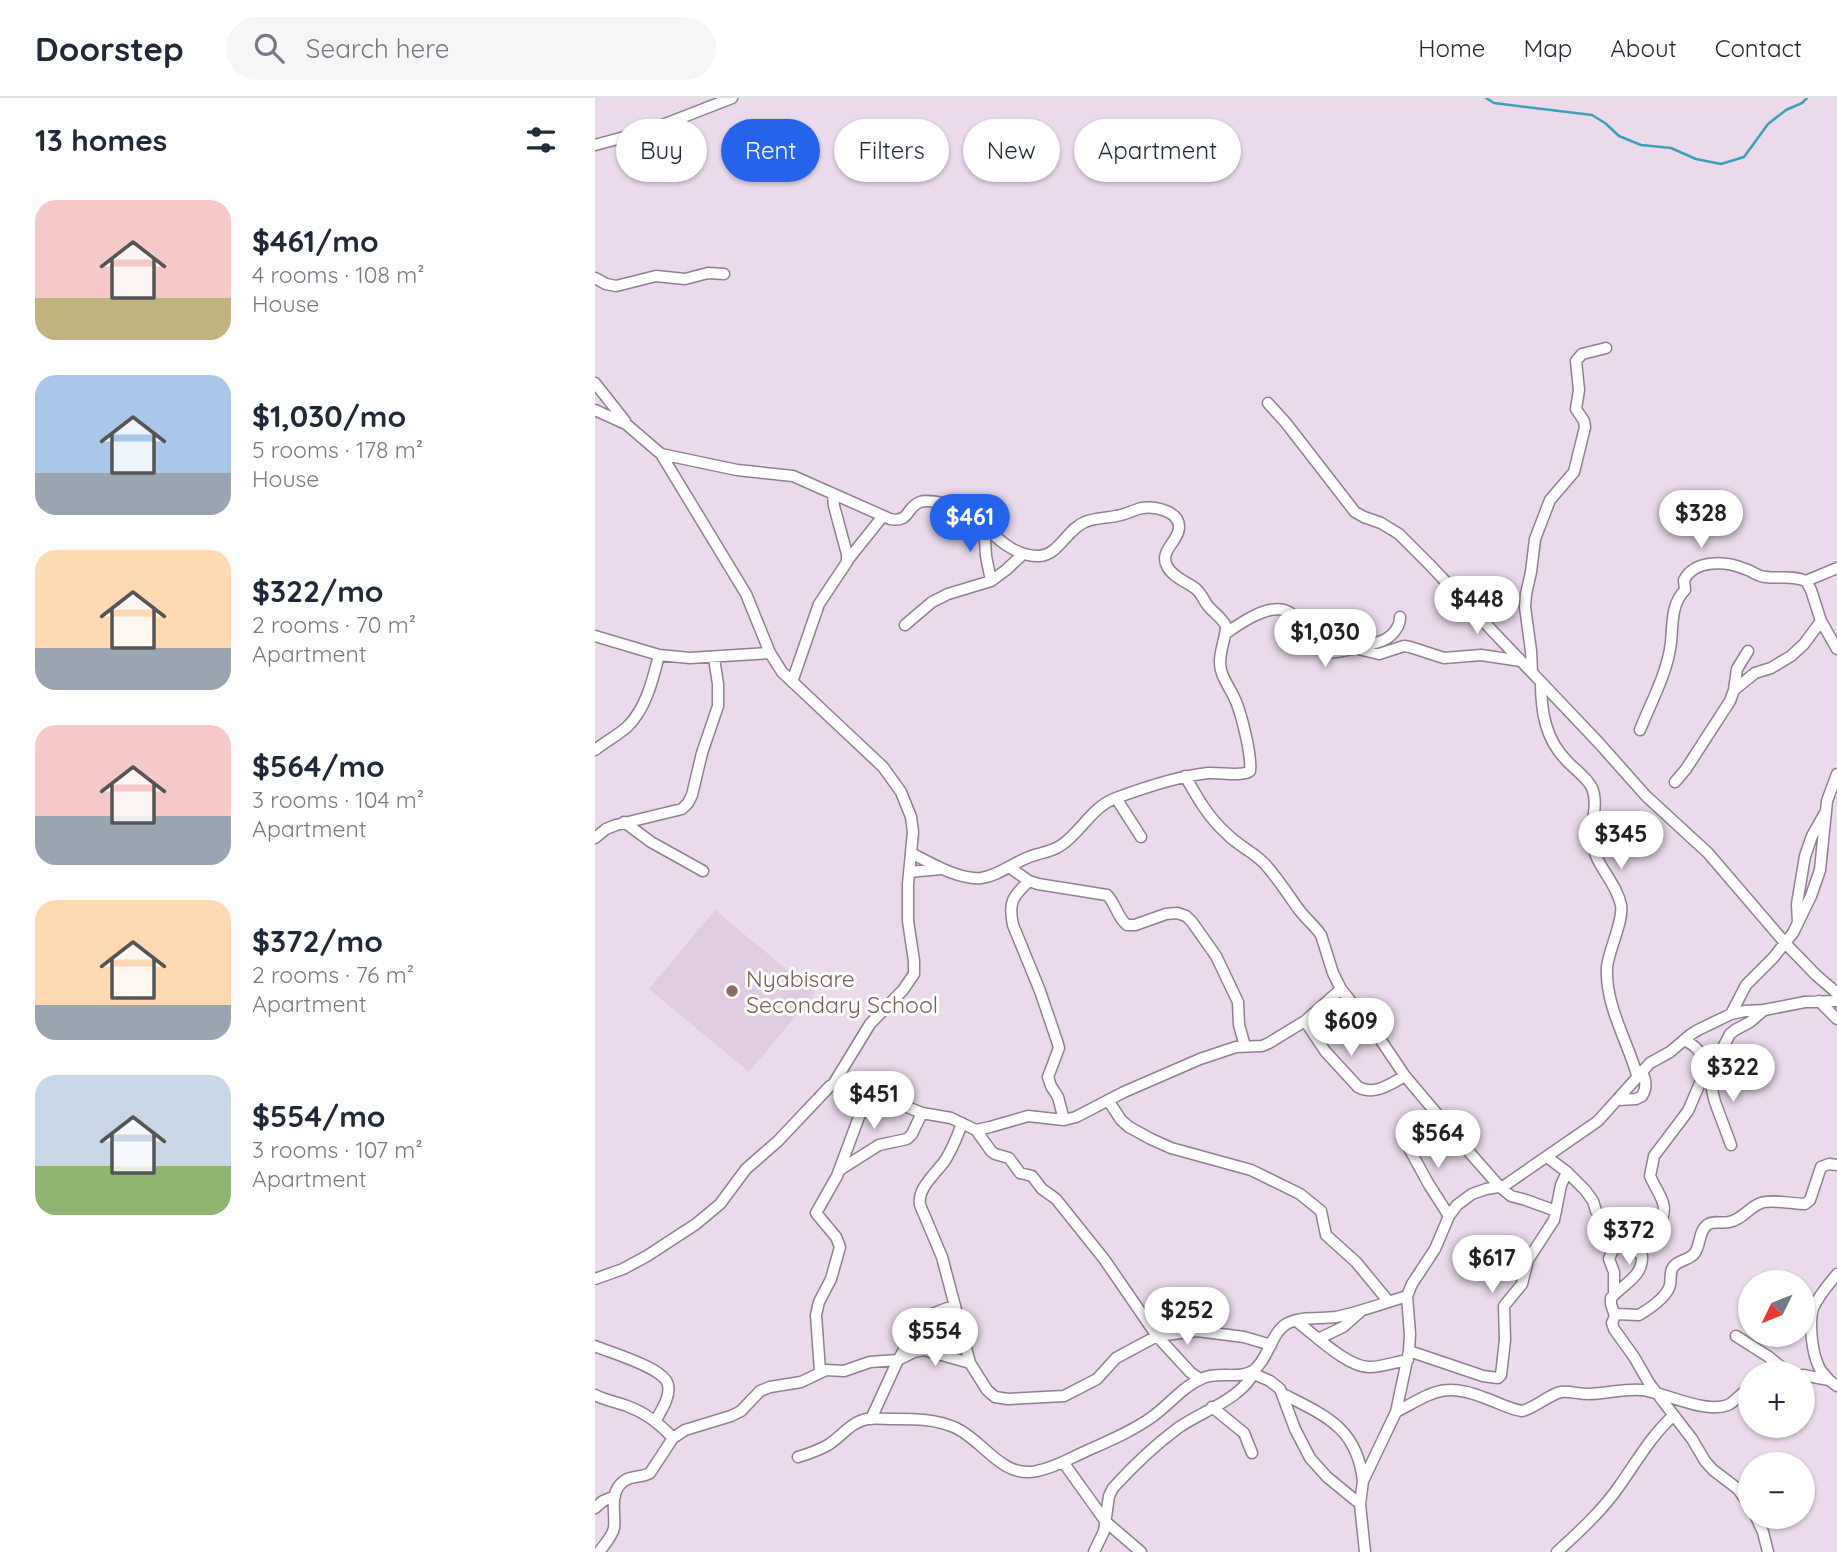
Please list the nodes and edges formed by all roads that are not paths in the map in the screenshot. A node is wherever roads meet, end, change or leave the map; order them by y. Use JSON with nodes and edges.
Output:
{"nodes":[{"id":1,"x":732,"y":98,"type":"edge"},
{"id":2,"x":595,"y":145,"type":"edge"},
{"id":3,"x":724,"y":274,"type":"dead end"},
{"id":4,"x":595,"y":278,"type":"edge"},
{"id":5,"x":1605,"y":348,"type":"dead end"},
{"id":6,"x":595,"y":383,"type":"edge"},
{"id":7,"x":1268,"y":403,"type":"dead end"},
{"id":8,"x":595,"y":410,"type":"edge"},
{"id":9,"x":630,"y":427,"type":"junction"},
{"id":10,"x":661,"y":454,"type":"junction"},
{"id":11,"x":833,"y":495,"type":"junction"},
{"id":12,"x":883,"y":516,"type":"junction"},
{"id":13,"x":984,"y":523,"type":"junction"},
{"id":14,"x":1023,"y":554,"type":"junction"},
{"id":15,"x":847,"y":562,"type":"junction"},
{"id":16,"x":1837,"y":568,"type":"edge"},
{"id":17,"x":991,"y":581,"type":"junction"},
{"id":18,"x":1805,"y":581,"type":"junction"},
{"id":19,"x":1401,"y":617,"type":"dead end"},
{"id":20,"x":1821,"y":621,"type":"junction"},
{"id":21,"x":905,"y":625,"type":"dead end"},
{"id":22,"x":1225,"y":634,"type":"junction"},
{"id":23,"x":595,"y":636,"type":"edge"},
{"id":24,"x":1354,"y":648,"type":"junction"},
{"id":25,"x":1837,"y":649,"type":"edge"},
{"id":26,"x":1748,"y":651,"type":"dead end"},
{"id":27,"x":770,"y":653,"type":"junction"},
{"id":28,"x":659,"y":655,"type":"junction"},
{"id":29,"x":714,"y":658,"type":"junction"},
{"id":30,"x":1522,"y":662,"type":"junction"},
{"id":31,"x":1532,"y":672,"type":"junction"},
{"id":32,"x":792,"y":682,"type":"junction"},
{"id":33,"x":1541,"y":682,"type":"junction"},
{"id":34,"x":1734,"y":690,"type":"junction"},
{"id":35,"x":1640,"y":730,"type":"dead end"},
{"id":36,"x":595,"y":750,"type":"edge"},
{"id":37,"x":1837,"y":774,"type":"edge"},
{"id":38,"x":1185,"y":776,"type":"junction"},
{"id":39,"x":1675,"y":782,"type":"dead end"},
{"id":40,"x":1116,"y":798,"type":"junction"},
{"id":41,"x":1825,"y":812,"type":"junction"},
{"id":42,"x":624,"y":822,"type":"junction"},
{"id":43,"x":1141,"y":837,"type":"dead end"},
{"id":44,"x":595,"y":838,"type":"edge"},
{"id":45,"x":911,"y":853,"type":"junction"},
{"id":46,"x":1009,"y":867,"type":"junction"},
{"id":47,"x":941,"y":869,"type":"junction"},
{"id":48,"x":702,"y":871,"type":"dead end"},
{"id":49,"x":909,"y":872,"type":"junction"},
{"id":50,"x":1029,"y":881,"type":"junction"},
{"id":51,"x":1798,"y":923,"type":"junction"},
{"id":52,"x":1786,"y":944,"type":"junction"},
{"id":53,"x":1341,"y":989,"type":"junction"},
{"id":54,"x":1837,"y":993,"type":"edge"},
{"id":55,"x":1819,"y":1001,"type":"junction"},
{"id":56,"x":1837,"y":1001,"type":"edge"},
{"id":57,"x":1764,"y":1010,"type":"junction"},
{"id":58,"x":1731,"y":1014,"type":"junction"},
{"id":59,"x":1837,"y":1019,"type":"edge"},
{"id":60,"x":1305,"y":1021,"type":"junction"},
{"id":61,"x":1684,"y":1040,"type":"junction"},
{"id":62,"x":1245,"y":1045,"type":"junction"},
{"id":63,"x":1709,"y":1071,"type":"junction"},
{"id":64,"x":1639,"y":1073,"type":"junction"},
{"id":65,"x":1405,"y":1076,"type":"junction"},
{"id":66,"x":834,"y":1083,"type":"junction"},
{"id":67,"x":869,"y":1090,"type":"junction"},
{"id":68,"x":1108,"y":1100,"type":"junction"},
{"id":69,"x":1618,"y":1100,"type":"junction"},
{"id":70,"x":922,"y":1113,"type":"junction"},
{"id":71,"x":1064,"y":1120,"type":"junction"},
{"id":72,"x":962,"y":1123,"type":"junction"},
{"id":73,"x":976,"y":1130,"type":"junction"},
{"id":74,"x":1404,"y":1139,"type":"dead end"},
{"id":75,"x":1731,"y":1145,"type":"dead end"},
{"id":76,"x":1546,"y":1157,"type":"junction"},
{"id":77,"x":1837,"y":1165,"type":"edge"},
{"id":78,"x":840,"y":1169,"type":"junction"},
{"id":79,"x":1567,"y":1172,"type":"junction"},
{"id":80,"x":1500,"y":1187,"type":"junction"},
{"id":81,"x":1556,"y":1211,"type":"junction"},
{"id":82,"x":1449,"y":1216,"type":"junction"},
{"id":83,"x":1658,"y":1228,"type":"dead end"},
{"id":84,"x":1620,"y":1233,"type":"junction"},
{"id":85,"x":1837,"y":1274,"type":"edge"},
{"id":86,"x":595,"y":1279,"type":"edge"},
{"id":87,"x":1614,"y":1294,"type":"junction"},
{"id":88,"x":1407,"y":1296,"type":"junction"},
{"id":89,"x":1389,"y":1302,"type":"junction"},
{"id":90,"x":955,"y":1306,"type":"junction"},
{"id":91,"x":1361,"y":1310,"type":"junction"},
{"id":92,"x":1615,"y":1314,"type":"junction"},
{"id":93,"x":1296,"y":1321,"type":"junction"},
{"id":94,"x":1157,"y":1336,"type":"junction"},
{"id":95,"x":1736,"y":1336,"type":"dead end"},
{"id":96,"x":1320,"y":1338,"type":"junction"},
{"id":97,"x":1271,"y":1345,"type":"junction"},
{"id":98,"x":595,"y":1346,"type":"edge"},
{"id":99,"x":1409,"y":1356,"type":"junction"},
{"id":100,"x":898,"y":1360,"type":"junction"},
{"id":101,"x":1774,"y":1361,"type":"edge"},
{"id":102,"x":970,"y":1363,"type":"junction"},
{"id":103,"x":820,"y":1371,"type":"junction"},
{"id":104,"x":1255,"y":1372,"type":"junction"},
{"id":105,"x":1815,"y":1378,"type":"edge"},
{"id":106,"x":1200,"y":1379,"type":"junction"},
{"id":107,"x":1833,"y":1383,"type":"edge"},
{"id":108,"x":1655,"y":1392,"type":"junction"},
{"id":109,"x":1283,"y":1394,"type":"junction"},
{"id":110,"x":595,"y":1395,"type":"edge"},
{"id":111,"x":1738,"y":1397,"type":"edge"},
{"id":112,"x":1212,"y":1407,"type":"junction"},
{"id":113,"x":1396,"y":1412,"type":"junction"},
{"id":114,"x":1673,"y":1416,"type":"junction"},
{"id":115,"x":871,"y":1419,"type":"junction"},
{"id":116,"x":655,"y":1422,"type":"junction"},
{"id":117,"x":673,"y":1438,"type":"junction"},
{"id":118,"x":1252,"y":1453,"type":"dead end"},
{"id":119,"x":798,"y":1457,"type":"dead end"},
{"id":120,"x":1063,"y":1462,"type":"junction"},
{"id":121,"x":1363,"y":1481,"type":"junction"},
{"id":122,"x":1738,"y":1489,"type":"edge"},
{"id":123,"x":615,"y":1496,"type":"junction"},
{"id":124,"x":1360,"y":1504,"type":"junction"},
{"id":125,"x":595,"y":1507,"type":"edge"},
{"id":126,"x":1106,"y":1522,"type":"junction"},
{"id":127,"x":1762,"y":1529,"type":"edge"},
{"id":128,"x":599,"y":1552,"type":"edge"},
{"id":129,"x":1094,"y":1552,"type":"edge"},
{"id":130,"x":1141,"y":1552,"type":"edge"},
{"id":131,"x":1365,"y":1552,"type":"edge"},
{"id":132,"x":1557,"y":1552,"type":"edge"},
{"id":133,"x":1768,"y":1552,"type":"edge"}],
"edges":[{"from":1,"to":2,"type":"street"},
{"from":3,"to":4,"type":"street"},
{"from":5,"to":31,"type":"street"},
{"from":6,"to":9,"type":"street"},
{"from":7,"to":30,"type":"street"},
{"from":8,"to":9,"type":"street"},
{"from":9,"to":10,"type":"street"},
{"from":10,"to":11,"type":"street"},
{"from":10,"to":27,"type":"street"},
{"from":11,"to":12,"type":"street"},
{"from":11,"to":15,"type":"street"},
{"from":12,"to":13,"type":"street"},
{"from":12,"to":15,"type":"street"},
{"from":13,"to":14,"type":"street"},
{"from":13,"to":17,"type":"street"},
{"from":14,"to":17,"type":"street"},
{"from":14,"to":22,"type":"street"},
{"from":15,"to":32,"type":"street"},
{"from":16,"to":18,"type":"street"},
{"from":17,"to":21,"type":"street"},
{"from":18,"to":20,"type":"street"},
{"from":18,"to":35,"type":"street"},
{"from":19,"to":24,"type":"street"},
{"from":20,"to":25,"type":"street"},
{"from":20,"to":34,"type":"street"},
{"from":22,"to":24,"type":"street"},
{"from":22,"to":38,"type":"street"},
{"from":23,"to":28,"type":"street"},
{"from":24,"to":30,"type":"street"},
{"from":26,"to":34,"type":"street"},
{"from":27,"to":29,"type":"street"},
{"from":27,"to":32,"type":"street"},
{"from":28,"to":29,"type":"street"},
{"from":28,"to":36,"type":"street"},
{"from":29,"to":42,"type":"street"},
{"from":30,"to":31,"type":"street"},
{"from":31,"to":33,"type":"street"},
{"from":32,"to":45,"type":"street"},
{"from":33,"to":52,"type":"street"},
{"from":33,"to":64,"type":"street"},
{"from":34,"to":39,"type":"street"},
{"from":37,"to":41,"type":"street"},
{"from":38,"to":40,"type":"street"},
{"from":38,"to":53,"type":"street"},
{"from":40,"to":43,"type":"street"},
{"from":40,"to":46,"type":"street"},
{"from":41,"to":51,"type":"street"},
{"from":41,"to":51,"type":"street"},
{"from":42,"to":44,"type":"street"},
{"from":42,"to":48,"type":"street"},
{"from":45,"to":47,"type":"street"},
{"from":45,"to":49,"type":"street"},
{"from":46,"to":47,"type":"street"},
{"from":46,"to":50,"type":"street"},
{"from":47,"to":49,"type":"street"},
{"from":49,"to":66,"type":"street"},
{"from":50,"to":62,"type":"street"},
{"from":50,"to":71,"type":"street"},
{"from":51,"to":52,"type":"street"},
{"from":52,"to":54,"type":"street"},
{"from":52,"to":58,"type":"street"},
{"from":53,"to":60,"type":"street"},
{"from":53,"to":65,"type":"street"},
{"from":55,"to":56,"type":"street"},
{"from":55,"to":57,"type":"street"},
{"from":55,"to":59,"type":"street"},
{"from":57,"to":58,"type":"street"},
{"from":57,"to":63,"type":"street"},
{"from":58,"to":61,"type":"street"},
{"from":60,"to":62,"type":"street"},
{"from":60,"to":65,"type":"street"},
{"from":61,"to":63,"type":"street"},
{"from":61,"to":64,"type":"street"},
{"from":62,"to":68,"type":"street"},
{"from":63,"to":75,"type":"street"},
{"from":63,"to":83,"type":"street"},
{"from":64,"to":69,"type":"street"},
{"from":64,"to":69,"type":"street"},
{"from":65,"to":80,"type":"street"},
{"from":66,"to":67,"type":"street"},
{"from":66,"to":86,"type":"street"},
{"from":67,"to":70,"type":"street"},
{"from":67,"to":78,"type":"street"},
{"from":68,"to":71,"type":"street"},
{"from":68,"to":89,"type":"street"},
{"from":69,"to":76,"type":"street"},
{"from":70,"to":72,"type":"street"},
{"from":70,"to":78,"type":"street"},
{"from":71,"to":73,"type":"street"},
{"from":72,"to":73,"type":"street"},
{"from":72,"to":90,"type":"street"},
{"from":73,"to":94,"type":"street"},
{"from":74,"to":82,"type":"street"},
{"from":76,"to":79,"type":"street"},
{"from":76,"to":80,"type":"street"},
{"from":77,"to":92,"type":"street"},
{"from":78,"to":103,"type":"street"},
{"from":79,"to":81,"type":"street"},
{"from":79,"to":84,"type":"street"},
{"from":80,"to":81,"type":"street"},
{"from":80,"to":82,"type":"street"},
{"from":81,"to":99,"type":"street"},
{"from":82,"to":88,"type":"street"},
{"from":84,"to":87,"type":"street"},
{"from":84,"to":87,"type":"street"},
{"from":85,"to":107,"type":"street"},
{"from":87,"to":92,"type":"street"},
{"from":88,"to":89,"type":"street"},
{"from":88,"to":99,"type":"street"},
{"from":89,"to":91,"type":"street"},
{"from":90,"to":100,"type":"street"},
{"from":90,"to":102,"type":"street"},
{"from":91,"to":93,"type":"street"},
{"from":91,"to":96,"type":"street"},
{"from":92,"to":108,"type":"street"},
{"from":93,"to":96,"type":"street"},
{"from":93,"to":97,"type":"street"},
{"from":94,"to":97,"type":"street"},
{"from":94,"to":102,"type":"street"},
{"from":94,"to":106,"type":"street"},
{"from":95,"to":101,"type":"street"},
{"from":96,"to":99,"type":"street"},
{"from":97,"to":104,"type":"street"},
{"from":98,"to":116,"type":"street"},
{"from":99,"to":113,"type":"street"},
{"from":100,"to":102,"type":"street"},
{"from":100,"to":103,"type":"street"},
{"from":100,"to":115,"type":"street"},
{"from":103,"to":117,"type":"street"},
{"from":104,"to":106,"type":"street"},
{"from":104,"to":109,"type":"street"},
{"from":104,"to":112,"type":"street"},
{"from":105,"to":107,"type":"street"},
{"from":106,"to":120,"type":"street"},
{"from":108,"to":111,"type":"street"},
{"from":108,"to":113,"type":"street"},
{"from":108,"to":114,"type":"street"},
{"from":109,"to":121,"type":"street"},
{"from":109,"to":124,"type":"street"},
{"from":110,"to":116,"type":"street"},
{"from":112,"to":118,"type":"street"},
{"from":112,"to":126,"type":"street"},
{"from":113,"to":121,"type":"street"},
{"from":114,"to":122,"type":"street"},
{"from":114,"to":132,"type":"street"},
{"from":115,"to":119,"type":"street"},
{"from":115,"to":120,"type":"street"},
{"from":116,"to":117,"type":"street"},
{"from":117,"to":123,"type":"street"},
{"from":120,"to":126,"type":"street"},
{"from":121,"to":124,"type":"street"},
{"from":123,"to":125,"type":"street"},
{"from":123,"to":128,"type":"street"},
{"from":124,"to":131,"type":"street"},
{"from":126,"to":129,"type":"street"},
{"from":126,"to":130,"type":"street"},
{"from":127,"to":133,"type":"street"}]}
